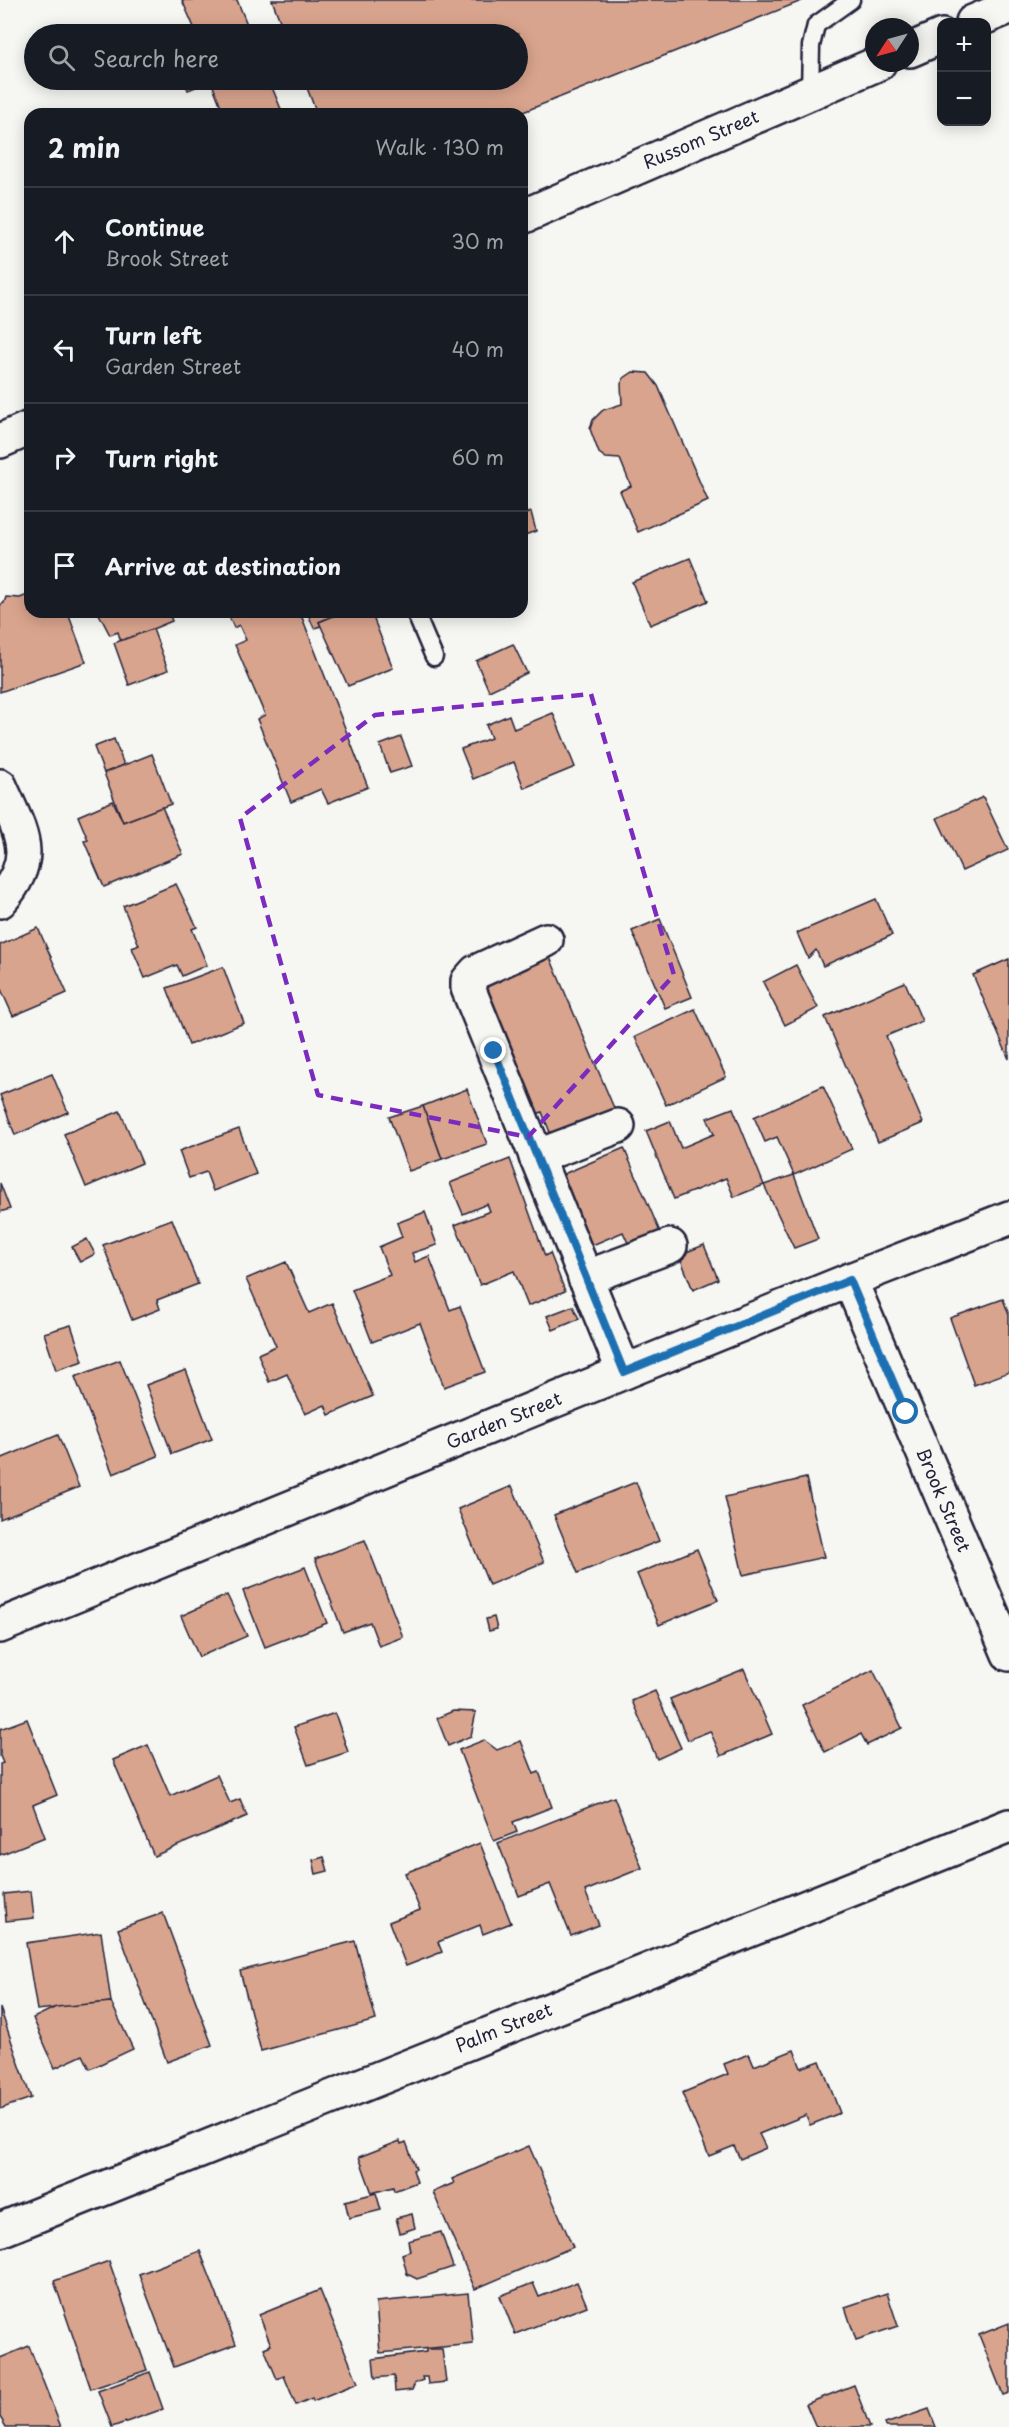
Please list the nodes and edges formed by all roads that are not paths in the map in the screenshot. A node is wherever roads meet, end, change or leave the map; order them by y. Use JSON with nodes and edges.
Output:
{"nodes":[{"id":1,"x":851,"y":0,"type":"edge"},
{"id":2,"x":1009,"y":7,"type":"edge"},
{"id":3,"x":983,"y":18,"type":"edge"},
{"id":4,"x":937,"y":38,"type":"edge"},
{"id":5,"x":919,"y":46,"type":"edge"},
{"id":6,"x":865,"y":69,"type":"edge"},
{"id":7,"x":810,"y":93,"type":"junction"},
{"id":8,"x":528,"y":214,"type":"edge"},
{"id":9,"x":24,"y":431,"type":"edge"},
{"id":10,"x":0,"y":441,"type":"edge"},
{"id":11,"x":418,"y":618,"type":"edge"},
{"id":12,"x":434,"y":657,"type":"dead end"},
{"id":13,"x":0,"y":786,"type":"edge"},
{"id":14,"x":0,"y":901,"type":"edge"},
{"id":15,"x":546,"y":940,"type":"dead end"},
{"id":16,"x":618,"y":1126,"type":"dead end"},
{"id":17,"x":536,"y":1157,"type":"junction"},
{"id":18,"x":1009,"y":1218,"type":"edge"},
{"id":19,"x":670,"y":1246,"type":"dead end"},
{"id":20,"x":585,"y":1278,"type":"junction"},
{"id":21,"x":850,"y":1280,"type":"junction"},
{"id":22,"x":624,"y":1372,"type":"junction"},
{"id":23,"x":0,"y":1626,"type":"edge"},
{"id":24,"x":1009,"y":1654,"type":"edge"},
{"id":25,"x":1009,"y":1826,"type":"edge"},
{"id":26,"x":0,"y":2230,"type":"edge"}],
"edges":[{"from":1,"to":7,"type":"lane"},
{"from":2,"to":3,"type":"street"},
{"from":4,"to":5,"type":"street"},
{"from":6,"to":7,"type":"street","name":"Russom Street"},
{"from":7,"to":8,"type":"street","name":"Russom Street"},
{"from":9,"to":10,"type":"street"},
{"from":11,"to":12,"type":"lane"},
{"from":13,"to":14,"type":"street"},
{"from":15,"to":17,"type":"street"},
{"from":16,"to":17,"type":"street"},
{"from":17,"to":20,"type":"street"},
{"from":18,"to":21,"type":"street","name":"Garden Street"},
{"from":19,"to":20,"type":"street"},
{"from":20,"to":22,"type":"street"},
{"from":21,"to":22,"type":"street","name":"Garden Street"},
{"from":21,"to":24,"type":"street","name":"Brook Street"},
{"from":22,"to":23,"type":"street","name":"Garden Street"},
{"from":25,"to":26,"type":"street","name":"Palm Street"}]}
